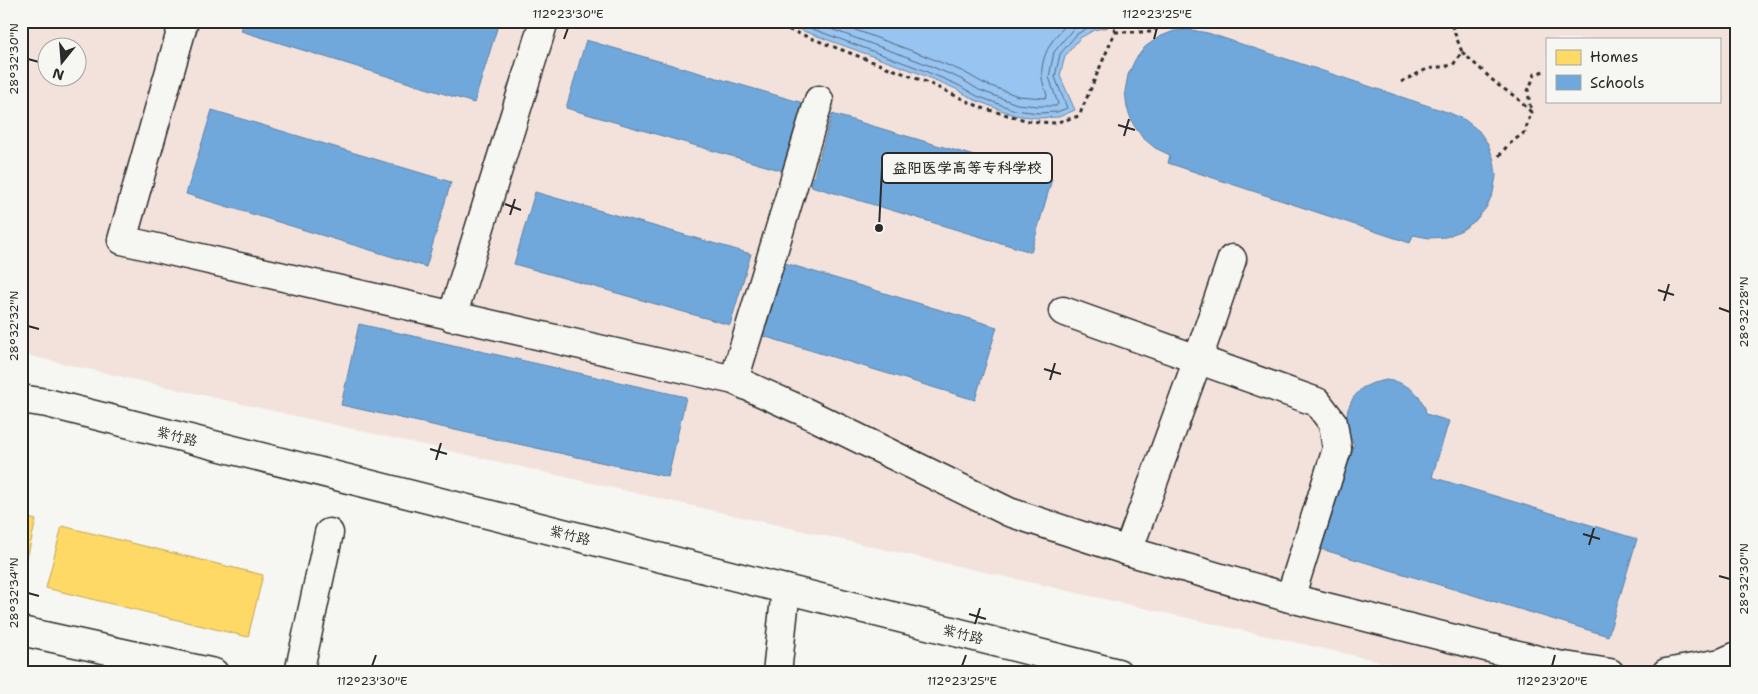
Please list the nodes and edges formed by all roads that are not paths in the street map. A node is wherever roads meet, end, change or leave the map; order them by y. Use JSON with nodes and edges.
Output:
{"nodes":[{"id":1,"x":184,"y":21,"type":"edge"},
{"id":2,"x":544,"y":21,"type":"edge"},
{"id":3,"x":819,"y":100,"type":"dead end"},
{"id":4,"x":1232,"y":259,"type":"dead end"},
{"id":5,"x":1063,"y":312,"type":"dead end"},
{"id":6,"x":452,"y":317,"type":"junction"},
{"id":7,"x":1198,"y":359,"type":"junction"},
{"id":8,"x":734,"y":380,"type":"junction"},
{"id":9,"x":21,"y":399,"type":"edge"},
{"id":10,"x":329,"y":533,"type":"dead end"},
{"id":11,"x":1128,"y":551,"type":"junction"},
{"id":12,"x":786,"y":589,"type":"junction"},
{"id":13,"x":1290,"y":598,"type":"junction"},
{"id":14,"x":21,"y":631,"type":"edge"},
{"id":15,"x":1737,"y":656,"type":"edge"},
{"id":16,"x":214,"y":673,"type":"edge"},
{"id":17,"x":299,"y":673,"type":"edge"},
{"id":18,"x":777,"y":673,"type":"edge"},
{"id":19,"x":1118,"y":673,"type":"edge"},
{"id":20,"x":1610,"y":673,"type":"edge"},
{"id":21,"x":1666,"y":673,"type":"edge"}],
"edges":[{"from":1,"to":6,"type":"street"},
{"from":2,"to":6,"type":"street"},
{"from":3,"to":8,"type":"street"},
{"from":4,"to":7,"type":"street"},
{"from":5,"to":7,"type":"street"},
{"from":6,"to":8,"type":"street"},
{"from":7,"to":11,"type":"street"},
{"from":7,"to":13,"type":"street"},
{"from":8,"to":11,"type":"street"},
{"from":9,"to":12,"type":"street","name":"紫竹路"},
{"from":10,"to":17,"type":"street"},
{"from":11,"to":13,"type":"street"},
{"from":12,"to":18,"type":"street"},
{"from":12,"to":19,"type":"street","name":"紫竹路"},
{"from":13,"to":20,"type":"street"},
{"from":14,"to":16,"type":"street"},
{"from":15,"to":21,"type":"street"}]}
